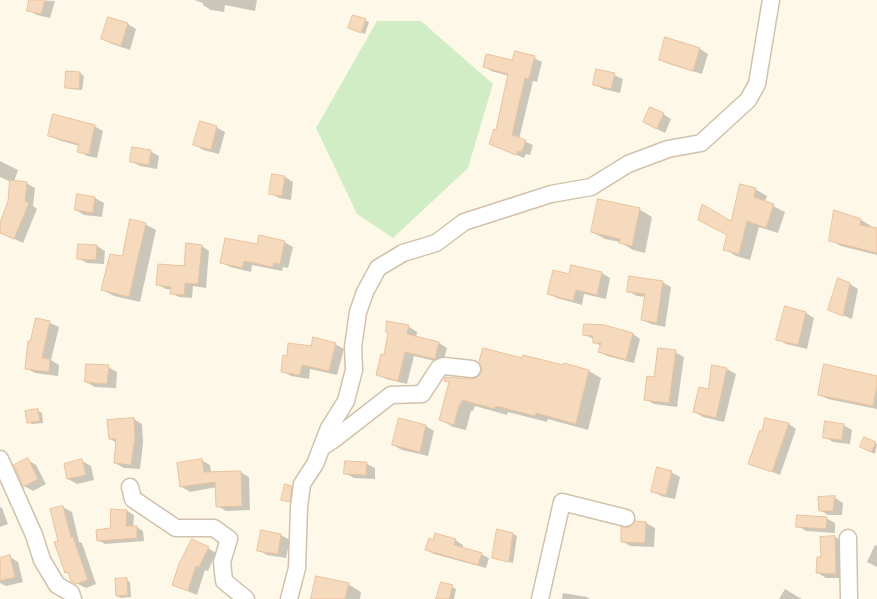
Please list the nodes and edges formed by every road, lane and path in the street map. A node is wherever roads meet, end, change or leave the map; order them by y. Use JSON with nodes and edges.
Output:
{"nodes":[{"id":1,"x":771,"y":0,"type":"edge"},
{"id":2,"x":472,"y":369,"type":"dead end"},
{"id":3,"x":322,"y":447,"type":"junction"},
{"id":4,"x":0,"y":459,"type":"edge"},
{"id":5,"x":130,"y":487,"type":"dead end"},
{"id":6,"x":626,"y":518,"type":"dead end"},
{"id":7,"x":848,"y":538,"type":"dead end"},
{"id":8,"x":73,"y":599,"type":"edge"},
{"id":9,"x":246,"y":599,"type":"edge"},
{"id":10,"x":289,"y":599,"type":"edge"},
{"id":11,"x":540,"y":599,"type":"edge"},
{"id":12,"x":849,"y":599,"type":"edge"}],
"edges":[{"from":1,"to":3,"type":"street"},
{"from":2,"to":3,"type":"street"},
{"from":3,"to":10,"type":"street"},
{"from":4,"to":8,"type":"street"},
{"from":5,"to":9,"type":"street"},
{"from":6,"to":11,"type":"street"},
{"from":7,"to":12,"type":"street"}]}
